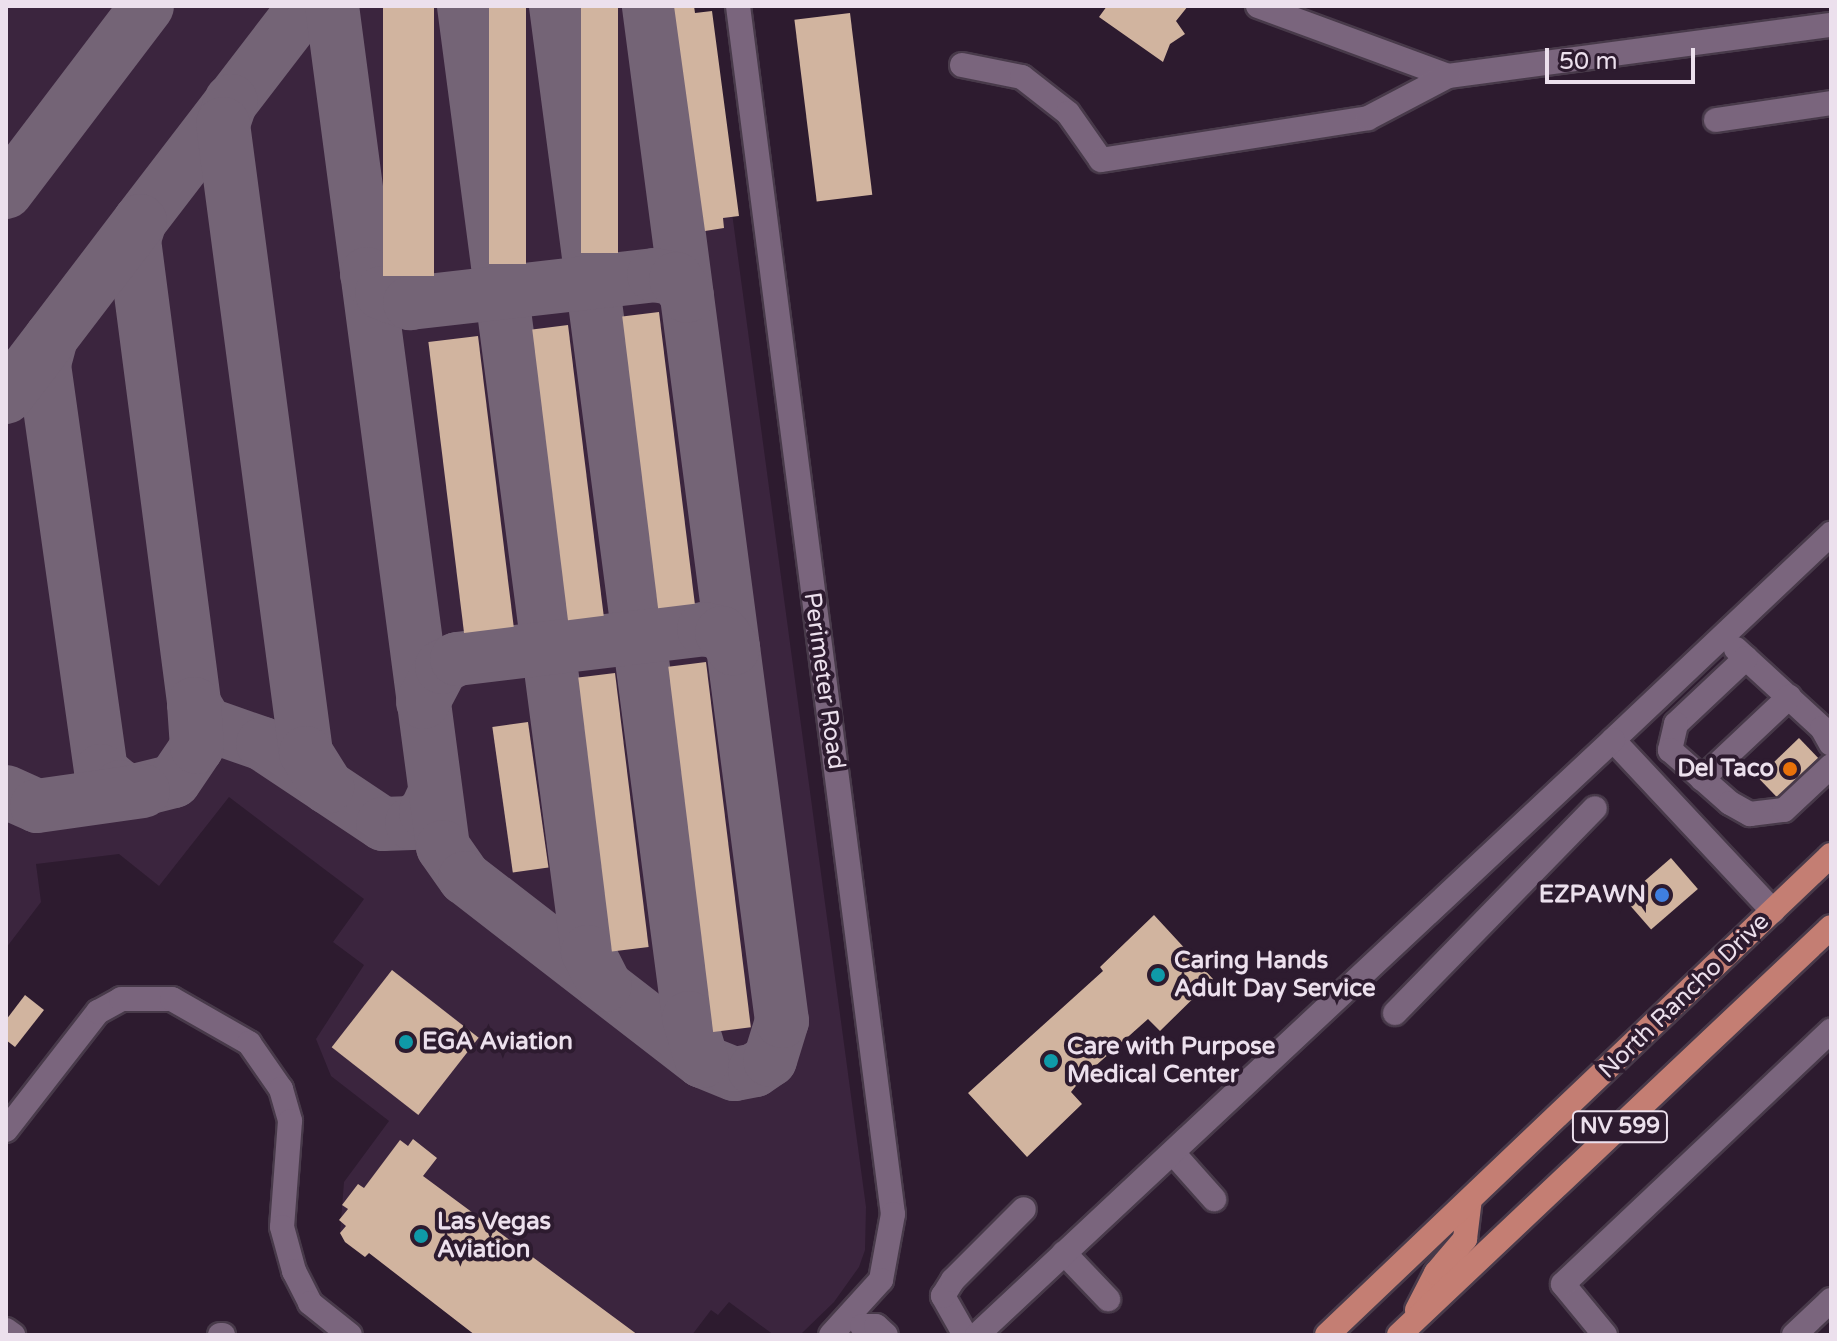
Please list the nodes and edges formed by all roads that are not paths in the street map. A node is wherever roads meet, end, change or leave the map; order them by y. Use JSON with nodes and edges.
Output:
{"nodes":[{"id":1,"x":738,"y":6,"type":"edge"},
{"id":2,"x":1258,"y":6,"type":"edge"},
{"id":3,"x":1831,"y":25,"type":"edge"},
{"id":4,"x":962,"y":65,"type":"dead end"},
{"id":5,"x":1448,"y":76,"type":"junction"},
{"id":6,"x":1831,"y":103,"type":"edge"},
{"id":7,"x":1716,"y":120,"type":"dead end"},
{"id":8,"x":1831,"y":534,"type":"edge"},
{"id":9,"x":1723,"y":637,"type":"junction"},
{"id":10,"x":1746,"y":658,"type":"junction"},
{"id":11,"x":1789,"y":697,"type":"junction"},
{"id":12,"x":1613,"y":740,"type":"junction"},
{"id":13,"x":1831,"y":744,"type":"edge"},
{"id":14,"x":1831,"y":766,"type":"edge"},
{"id":15,"x":1702,"y":779,"type":"junction"},
{"id":16,"x":1595,"y":808,"type":"dead end"},
{"id":17,"x":1831,"y":855,"type":"edge"},
{"id":18,"x":1773,"y":911,"type":"junction"},
{"id":19,"x":1831,"y":927,"type":"edge"},
{"id":20,"x":1395,"y":1013,"type":"dead end"},
{"id":21,"x":1831,"y":1031,"type":"edge"},
{"id":22,"x":6,"y":1130,"type":"edge"},
{"id":23,"x":1173,"y":1153,"type":"junction"},
{"id":24,"x":1214,"y":1199,"type":"dead end"},
{"id":25,"x":1470,"y":1200,"type":"junction"},
{"id":26,"x":1024,"y":1209,"type":"dead end"},
{"id":27,"x":1064,"y":1253,"type":"junction"},
{"id":28,"x":1108,"y":1299,"type":"dead end"},
{"id":29,"x":1831,"y":1300,"type":"edge"},
{"id":30,"x":859,"y":1326,"type":"edge"},
{"id":31,"x":6,"y":1330,"type":"edge"},
{"id":32,"x":1408,"y":1332,"type":"edge"},
{"id":33,"x":13,"y":1335,"type":"edge"},
{"id":34,"x":350,"y":1335,"type":"edge"},
{"id":35,"x":831,"y":1335,"type":"edge"},
{"id":36,"x":886,"y":1335,"type":"edge"},
{"id":37,"x":965,"y":1335,"type":"edge"},
{"id":38,"x":977,"y":1335,"type":"edge"},
{"id":39,"x":1327,"y":1335,"type":"edge"},
{"id":40,"x":1605,"y":1335,"type":"edge"},
{"id":41,"x":1794,"y":1335,"type":"edge"}],
"edges":[{"from":1,"to":30,"type":"street","name":"Perimeter Road"},
{"from":2,"to":5,"type":"street"},
{"from":3,"to":5,"type":"street"},
{"from":4,"to":5,"type":"street"},
{"from":6,"to":7,"type":"street"},
{"from":8,"to":9,"type":"street"},
{"from":9,"to":10,"type":"street"},
{"from":9,"to":12,"type":"street"},
{"from":10,"to":11,"type":"street"},
{"from":10,"to":15,"type":"street"},
{"from":11,"to":13,"type":"street"},
{"from":11,"to":15,"type":"street"},
{"from":12,"to":18,"type":"street"},
{"from":12,"to":23,"type":"street"},
{"from":14,"to":15,"type":"street"},
{"from":16,"to":20,"type":"street"},
{"from":17,"to":18,"type":"main road","name":"North Rancho Drive","number":"NV 599"},
{"from":18,"to":25,"type":"main road","name":"North Rancho Drive","number":"NV 599"},
{"from":19,"to":32,"type":"main road","name":"North Rancho Drive","number":"NV 599"},
{"from":21,"to":40,"type":"street"},
{"from":22,"to":34,"type":"street"},
{"from":23,"to":24,"type":"street"},
{"from":23,"to":27,"type":"street"},
{"from":25,"to":32,"type":"main road"},
{"from":25,"to":39,"type":"main road","name":"North Rancho Drive","number":"NV 599"},
{"from":26,"to":37,"type":"street"},
{"from":27,"to":28,"type":"street"},
{"from":27,"to":38,"type":"street"},
{"from":29,"to":41,"type":"street"},
{"from":30,"to":35,"type":"street","name":"Perimeter Road"},
{"from":30,"to":36,"type":"street"},
{"from":31,"to":33,"type":"street"}]}
